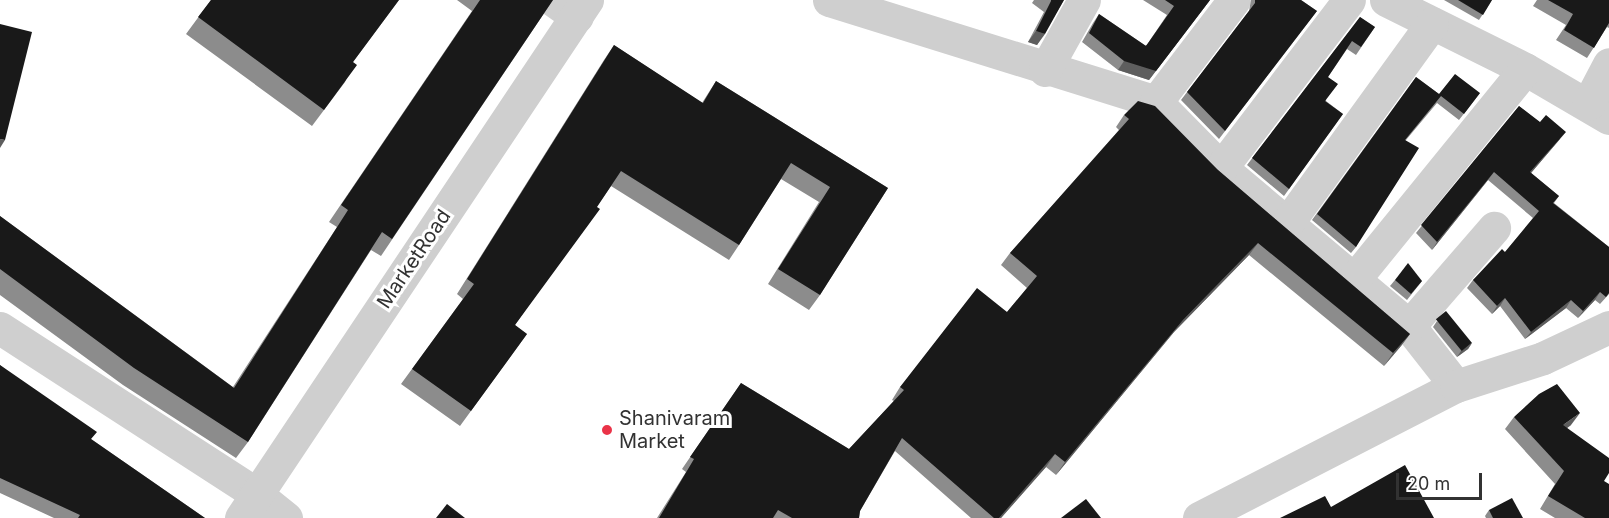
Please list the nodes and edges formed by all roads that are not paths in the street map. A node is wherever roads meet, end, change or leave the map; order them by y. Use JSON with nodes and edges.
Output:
{"nodes":[{"id":1,"x":829,"y":0,"type":"edge"},
{"id":2,"x":1084,"y":0,"type":"edge"},
{"id":3,"x":1234,"y":0,"type":"edge"},
{"id":4,"x":1348,"y":0,"type":"edge"},
{"id":5,"x":1386,"y":0,"type":"edge"},
{"id":6,"x":572,"y":6,"type":"edge"},
{"id":7,"x":901,"y":12,"type":"edge"},
{"id":8,"x":1432,"y":23,"type":"junction"},
{"id":9,"x":1609,"y":64,"type":"edge"},
{"id":10,"x":1525,"y":69,"type":"junction"},
{"id":11,"x":1045,"y":70,"type":"junction"},
{"id":12,"x":1156,"y":102,"type":"junction"},
{"id":13,"x":1598,"y":111,"type":"edge"},
{"id":14,"x":1221,"y":168,"type":"junction"},
{"id":15,"x":1286,"y":225,"type":"junction"},
{"id":16,"x":1494,"y":228,"type":"dead end"},
{"id":17,"x":1352,"y":282,"type":"junction"},
{"id":18,"x":1409,"y":326,"type":"junction"},
{"id":19,"x":1609,"y":327,"type":"edge"},
{"id":20,"x":0,"y":328,"type":"edge"},
{"id":21,"x":1456,"y":386,"type":"junction"},
{"id":22,"x":248,"y":506,"type":"edge"},
{"id":23,"x":286,"y":518,"type":"edge"},
{"id":24,"x":1199,"y":518,"type":"edge"}],
"edges":[{"from":1,"to":7,"type":"street"},
{"from":2,"to":11,"type":"street"},
{"from":3,"to":12,"type":"street"},
{"from":4,"to":14,"type":"street"},
{"from":5,"to":8,"type":"street"},
{"from":6,"to":22,"type":"street","name":"MarketRoad"},
{"from":7,"to":11,"type":"street"},
{"from":8,"to":10,"type":"street"},
{"from":8,"to":15,"type":"street"},
{"from":9,"to":13,"type":"street"},
{"from":10,"to":13,"type":"street"},
{"from":10,"to":17,"type":"street"},
{"from":11,"to":12,"type":"street"},
{"from":12,"to":14,"type":"street"},
{"from":14,"to":15,"type":"street"},
{"from":15,"to":17,"type":"street"},
{"from":16,"to":18,"type":"street"},
{"from":17,"to":18,"type":"street"},
{"from":18,"to":21,"type":"street"},
{"from":19,"to":21,"type":"street"},
{"from":20,"to":22,"type":"street"},
{"from":21,"to":24,"type":"street"},
{"from":22,"to":23,"type":"street"}]}
